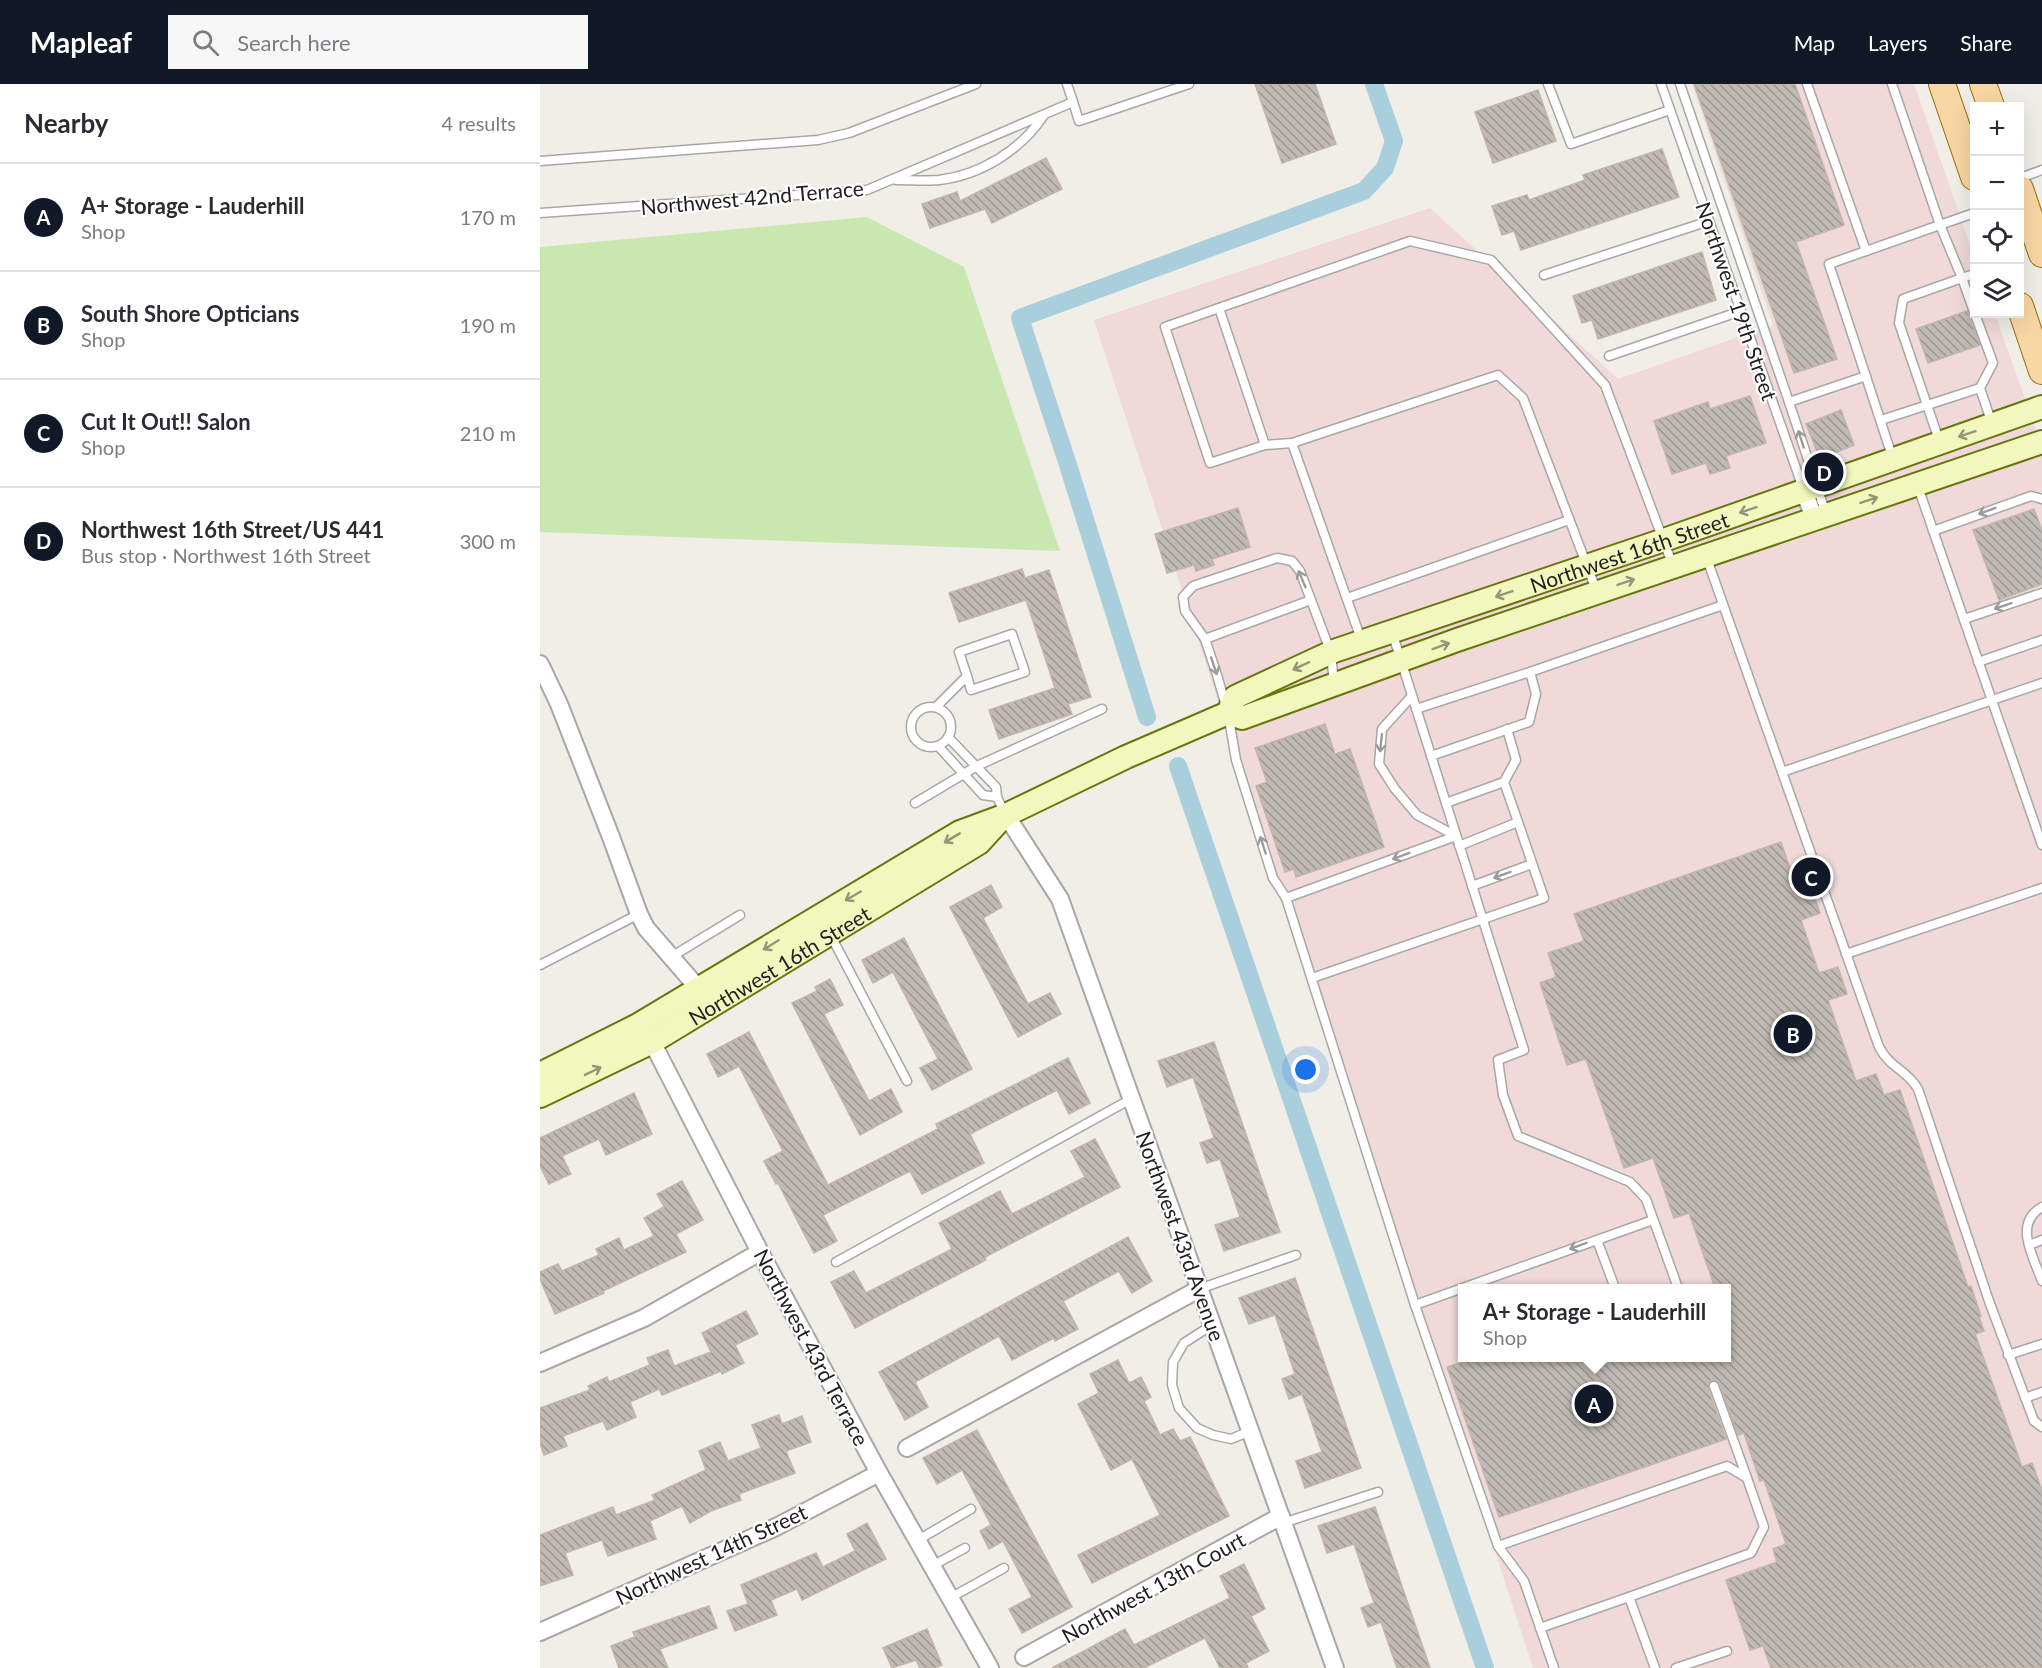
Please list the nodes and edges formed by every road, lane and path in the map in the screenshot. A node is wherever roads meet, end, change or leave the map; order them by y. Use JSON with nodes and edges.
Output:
{"nodes":[{"id":1,"x":976,"y":84,"type":"edge"},
{"id":2,"x":1067,"y":84,"type":"edge"},
{"id":3,"x":1189,"y":84,"type":"edge"},
{"id":4,"x":1548,"y":84,"type":"edge"},
{"id":5,"x":1661,"y":84,"type":"edge"},
{"id":6,"x":1680,"y":84,"type":"edge"},
{"id":7,"x":1807,"y":84,"type":"edge"},
{"id":8,"x":1892,"y":84,"type":"edge"},
{"id":9,"x":1942,"y":84,"type":"edge"},
{"id":10,"x":1983,"y":84,"type":"edge"},
{"id":11,"x":1073,"y":102,"type":"junction"},
{"id":12,"x":1990,"y":102,"type":"edge"},
{"id":13,"x":1670,"y":110,"type":"junction"},
{"id":14,"x":1045,"y":114,"type":"junction"},
{"id":15,"x":540,"y":161,"type":"edge"},
{"id":16,"x":1970,"y":165,"type":"edge"},
{"id":17,"x":2042,"y":170,"type":"edge"},
{"id":18,"x":2024,"y":176,"type":"edge"},
{"id":19,"x":890,"y":180,"type":"junction"},
{"id":20,"x":2024,"y":201,"type":"edge"},
{"id":21,"x":540,"y":213,"type":"edge"},
{"id":22,"x":1970,"y":214,"type":"edge"},
{"id":23,"x":1709,"y":221,"type":"junction"},
{"id":24,"x":1940,"y":225,"type":"junction"},
{"id":25,"x":2040,"y":240,"type":"edge"},
{"id":26,"x":1866,"y":251,"type":"junction"},
{"id":27,"x":1544,"y":275,"type":"dead end"},
{"id":28,"x":1970,"y":275,"type":"edge"},
{"id":29,"x":1962,"y":278,"type":"junction"},
{"id":30,"x":1970,"y":300,"type":"edge"},
{"id":31,"x":1219,"y":308,"type":"junction"},
{"id":32,"x":1741,"y":311,"type":"junction"},
{"id":33,"x":1977,"y":318,"type":"edge"},
{"id":34,"x":2023,"y":318,"type":"edge"},
{"id":35,"x":1609,"y":356,"type":"dead end"},
{"id":36,"x":2042,"y":371,"type":"edge"},
{"id":37,"x":1866,"y":376,"type":"junction"},
{"id":38,"x":1980,"y":388,"type":"junction"},
{"id":39,"x":1789,"y":402,"type":"junction"},
{"id":40,"x":1927,"y":405,"type":"junction"},
{"id":41,"x":2042,"y":407,"type":"edge"},
{"id":42,"x":1881,"y":420,"type":"junction"},
{"id":43,"x":1992,"y":425,"type":"junction"},
{"id":44,"x":2042,"y":442,"type":"edge"},
{"id":45,"x":1292,"y":443,"type":"junction"},
{"id":46,"x":1940,"y":443,"type":"junction"},
{"id":47,"x":1264,"y":445,"type":"junction"},
{"id":48,"x":1893,"y":460,"type":"junction"},
{"id":49,"x":1917,"y":484,"type":"junction"},
{"id":50,"x":1810,"y":489,"type":"junction"},
{"id":51,"x":2042,"y":499,"type":"edge"},
{"id":52,"x":1820,"y":516,"type":"junction"},
{"id":53,"x":1569,"y":520,"type":"junction"},
{"id":54,"x":1696,"y":528,"type":"junction"},
{"id":55,"x":1933,"y":531,"type":"junction"},
{"id":56,"x":1664,"y":540,"type":"junction"},
{"id":57,"x":1706,"y":555,"type":"junction"},
{"id":58,"x":1587,"y":566,"type":"junction"},
{"id":59,"x":1673,"y":566,"type":"junction"},
{"id":60,"x":1597,"y":592,"type":"junction"},
{"id":61,"x":2042,"y":593,"type":"edge"},
{"id":62,"x":1347,"y":598,"type":"junction"},
{"id":63,"x":1311,"y":600,"type":"junction"},
{"id":64,"x":1723,"y":605,"type":"junction"},
{"id":65,"x":1964,"y":619,"type":"junction"},
{"id":66,"x":1392,"y":632,"type":"junction"},
{"id":67,"x":1205,"y":639,"type":"junction"},
{"id":68,"x":2042,"y":640,"type":"edge"},
{"id":69,"x":1362,"y":642,"type":"junction"},
{"id":70,"x":1330,"y":653,"type":"junction"},
{"id":71,"x":1401,"y":660,"type":"junction"},
{"id":72,"x":1978,"y":662,"type":"junction"},
{"id":73,"x":1530,"y":672,"type":"junction"},
{"id":74,"x":542,"y":673,"type":"edge"},
{"id":75,"x":967,"y":676,"type":"junction"},
{"id":76,"x":2042,"y":683,"type":"edge"},
{"id":77,"x":1334,"y":684,"type":"junction"},
{"id":78,"x":1412,"y":696,"type":"junction"},
{"id":79,"x":1992,"y":700,"type":"junction"},
{"id":80,"x":936,"y":707,"type":"junction"},
{"id":81,"x":1102,"y":709,"type":"dead end"},
{"id":82,"x":1416,"y":709,"type":"junction"},
{"id":83,"x":1228,"y":713,"type":"junction"},
{"id":84,"x":1507,"y":729,"type":"junction"},
{"id":85,"x":948,"y":737,"type":"junction"},
{"id":86,"x":938,"y":746,"type":"junction"},
{"id":87,"x":1431,"y":756,"type":"junction"},
{"id":88,"x":977,"y":766,"type":"junction"},
{"id":89,"x":1782,"y":772,"type":"junction"},
{"id":90,"x":965,"y":774,"type":"junction"},
{"id":91,"x":1504,"y":782,"type":"junction"},
{"id":92,"x":915,"y":803,"type":"dead end"},
{"id":93,"x":1446,"y":803,"type":"junction"},
{"id":94,"x":1001,"y":806,"type":"junction"},
{"id":95,"x":1518,"y":822,"type":"junction"},
{"id":96,"x":1456,"y":836,"type":"junction"},
{"id":97,"x":2042,"y":845,"type":"edge"},
{"id":98,"x":1459,"y":846,"type":"junction"},
{"id":99,"x":1532,"y":864,"type":"junction"},
{"id":100,"x":1472,"y":886,"type":"junction"},
{"id":101,"x":2042,"y":888,"type":"edge"},
{"id":102,"x":1286,"y":898,"type":"junction"},
{"id":103,"x":639,"y":914,"type":"junction"},
{"id":104,"x":740,"y":915,"type":"dead end"},
{"id":105,"x":1483,"y":920,"type":"junction"},
{"id":106,"x":826,"y":925,"type":"junction"},
{"id":107,"x":1846,"y":954,"type":"junction"},
{"id":108,"x":670,"y":957,"type":"junction"},
{"id":109,"x":540,"y":965,"type":"edge"},
{"id":110,"x":1312,"y":978,"type":"junction"},
{"id":111,"x":706,"y":997,"type":"junction"},
{"id":112,"x":645,"y":1033,"type":"junction"},
{"id":113,"x":540,"y":1074,"type":"edge"},
{"id":114,"x":907,"y":1081,"type":"dead end"},
{"id":115,"x":540,"y":1096,"type":"edge"},
{"id":116,"x":1131,"y":1099,"type":"junction"},
{"id":117,"x":2042,"y":1207,"type":"edge"},
{"id":118,"x":1653,"y":1220,"type":"junction"},
{"id":119,"x":1597,"y":1240,"type":"junction"},
{"id":120,"x":2042,"y":1240,"type":"edge"},
{"id":121,"x":2030,"y":1245,"type":"junction"},
{"id":122,"x":760,"y":1252,"type":"junction"},
{"id":123,"x":1296,"y":1256,"type":"dead end"},
{"id":124,"x":836,"y":1262,"type":"dead end"},
{"id":125,"x":2042,"y":1281,"type":"edge"},
{"id":126,"x":1474,"y":1284,"type":"edge"},
{"id":127,"x":1614,"y":1284,"type":"edge"},
{"id":128,"x":1677,"y":1284,"type":"edge"},
{"id":129,"x":1200,"y":1289,"type":"junction"},
{"id":130,"x":1458,"y":1290,"type":"edge"},
{"id":131,"x":1415,"y":1305,"type":"junction"},
{"id":132,"x":1212,"y":1325,"type":"junction"},
{"id":133,"x":2042,"y":1344,"type":"edge"},
{"id":134,"x":2008,"y":1355,"type":"junction"},
{"id":135,"x":540,"y":1363,"type":"edge"},
{"id":136,"x":1714,"y":1386,"type":"dead end"},
{"id":137,"x":2042,"y":1392,"type":"edge"},
{"id":138,"x":2025,"y":1398,"type":"junction"},
{"id":139,"x":2042,"y":1427,"type":"edge"},
{"id":140,"x":1250,"y":1431,"type":"junction"},
{"id":141,"x":908,"y":1449,"type":"dead end"},
{"id":142,"x":879,"y":1473,"type":"junction"},
{"id":143,"x":1747,"y":1478,"type":"junction"},
{"id":144,"x":1378,"y":1492,"type":"dead end"},
{"id":145,"x":971,"y":1509,"type":"dead end"},
{"id":146,"x":1282,"y":1519,"type":"junction"},
{"id":147,"x":918,"y":1540,"type":"junction"},
{"id":148,"x":1498,"y":1546,"type":"junction"},
{"id":149,"x":965,"y":1548,"type":"dead end"},
{"id":150,"x":932,"y":1566,"type":"junction"},
{"id":151,"x":1004,"y":1568,"type":"dead end"},
{"id":152,"x":1629,"y":1597,"type":"junction"},
{"id":153,"x":950,"y":1598,"type":"junction"},
{"id":154,"x":1540,"y":1628,"type":"junction"},
{"id":155,"x":540,"y":1632,"type":"edge"},
{"id":156,"x":1727,"y":1651,"type":"dead end"},
{"id":157,"x":1024,"y":1657,"type":"dead end"},
{"id":158,"x":990,"y":1668,"type":"edge"},
{"id":159,"x":1335,"y":1668,"type":"edge"},
{"id":160,"x":1554,"y":1668,"type":"edge"},
{"id":161,"x":1655,"y":1668,"type":"edge"},
{"id":162,"x":1676,"y":1668,"type":"edge"}],
"edges":[{"from":1,"to":15,"type":"lane"},
{"from":2,"to":11,"type":"lane"},
{"from":3,"to":11,"type":"lane"},
{"from":4,"to":13,"type":"lane"},
{"from":5,"to":13,"type":"lane","name":"Northwest 19th Street"},
{"from":6,"to":39,"type":"lane"},
{"from":7,"to":26,"type":"lane"},
{"from":8,"to":24,"type":"lane"},
{"from":9,"to":16,"type":"main road"},
{"from":10,"to":12,"type":"main road"},
{"from":11,"to":14,"type":"lane","name":"Northwest 42nd Terrace"},
{"from":13,"to":23,"type":"lane","name":"Northwest 19th Street"},
{"from":14,"to":19,"type":"lane","name":"Northwest 42nd Terrace"},
{"from":14,"to":19,"type":"lane"},
{"from":17,"to":18,"type":"lane"},
{"from":19,"to":21,"type":"lane","name":"Northwest 42nd Terrace"},
{"from":20,"to":25,"type":"main road"},
{"from":22,"to":24,"type":"lane"},
{"from":23,"to":27,"type":"lane"},
{"from":23,"to":32,"type":"lane","name":"Northwest 19th Street"},
{"from":24,"to":26,"type":"lane"},
{"from":24,"to":29,"type":"lane"},
{"from":26,"to":37,"type":"lane"},
{"from":28,"to":29,"type":"lane"},
{"from":29,"to":30,"type":"lane"},
{"from":29,"to":40,"type":"lane"},
{"from":31,"to":47,"type":"lane"},
{"from":31,"to":47,"type":"lane"},
{"from":31,"to":56,"type":"lane"},
{"from":32,"to":35,"type":"lane"},
{"from":32,"to":50,"type":"lane","name":"Northwest 19th Street"},
{"from":33,"to":38,"type":"lane"},
{"from":34,"to":36,"type":"main road"},
{"from":37,"to":39,"type":"lane"},
{"from":37,"to":42,"type":"lane"},
{"from":38,"to":40,"type":"lane"},
{"from":38,"to":43,"type":"lane"},
{"from":50,"to":39,"type":"lane","one_way":true},
{"from":40,"to":42,"type":"lane"},
{"from":40,"to":46,"type":"lane"},
{"from":41,"to":43,"type":"street","name":"Northwest 16th Street"},
{"from":42,"to":48,"type":"lane"},
{"from":43,"to":46,"type":"street","name":"Northwest 16th Street","one_way":true},
{"from":44,"to":49,"type":"street","name":"Northwest 16th Street"},
{"from":45,"to":47,"type":"lane"},
{"from":45,"to":53,"type":"lane"},
{"from":45,"to":62,"type":"lane"},
{"from":46,"to":48,"type":"street","name":"Northwest 16th Street"},
{"from":48,"to":50,"type":"street","name":"Northwest 16th Street"},
{"from":52,"to":49,"type":"street","name":"Northwest 16th Street","one_way":true},
{"from":49,"to":55,"type":"lane"},
{"from":50,"to":52,"type":"street","name":"Northwest 19th Street"},
{"from":50,"to":54,"type":"street","name":"Northwest 16th Street","one_way":true},
{"from":51,"to":55,"type":"lane","one_way":true},
{"from":52,"to":57,"type":"street","name":"Northwest 16th Street"},
{"from":53,"to":58,"type":"lane"},
{"from":53,"to":62,"type":"lane"},
{"from":54,"to":56,"type":"street","name":"Northwest 16th Street"},
{"from":54,"to":57,"type":"street"},
{"from":55,"to":65,"type":"lane"},
{"from":56,"to":58,"type":"street","name":"Northwest 16th Street"},
{"from":56,"to":59,"type":"lane"},
{"from":57,"to":59,"type":"street","name":"Northwest 16th Street"},
{"from":57,"to":64,"type":"lane"},
{"from":58,"to":60,"type":"lane"},
{"from":58,"to":66,"type":"street","name":"Northwest 16th Street","one_way":true},
{"from":60,"to":59,"type":"street","name":"Northwest 16th Street","one_way":true},
{"from":71,"to":60,"type":"street","name":"Northwest 16th Street","one_way":true},
{"from":61,"to":65,"type":"lane","one_way":true},
{"from":62,"to":69,"type":"lane"},
{"from":63,"to":67,"type":"lane"},
{"from":63,"to":67,"type":"lane","one_way":true},
{"from":63,"to":70,"type":"lane"},
{"from":64,"to":73,"type":"lane"},
{"from":64,"to":89,"type":"lane"},
{"from":65,"to":72,"type":"lane"},
{"from":66,"to":69,"type":"street","name":"Northwest 16th Street"},
{"from":66,"to":71,"type":"lane"},
{"from":67,"to":83,"type":"lane","one_way":true},
{"from":68,"to":72,"type":"lane"},
{"from":69,"to":70,"type":"street","name":"Northwest 16th Street"},
{"from":70,"to":77,"type":"lane"},
{"from":70,"to":83,"type":"street","name":"Northwest 16th Street","one_way":true},
{"from":71,"to":77,"type":"street","name":"Northwest 16th Street"},
{"from":71,"to":78,"type":"lane"},
{"from":72,"to":79,"type":"lane"},
{"from":73,"to":82,"type":"lane"},
{"from":73,"to":84,"type":"lane"},
{"from":74,"to":103,"type":"street"},
{"from":75,"to":75,"type":"lane"},
{"from":75,"to":80,"type":"lane"},
{"from":76,"to":79,"type":"lane"},
{"from":77,"to":83,"type":"street","name":"Northwest 16th Street"},
{"from":78,"to":82,"type":"lane"},
{"from":78,"to":96,"type":"lane","one_way":true},
{"from":79,"to":89,"type":"lane"},
{"from":79,"to":97,"type":"lane"},
{"from":80,"to":85,"type":"lane"},
{"from":80,"to":86,"type":"lane"},
{"from":81,"to":88,"type":"lane"},
{"from":82,"to":87,"type":"lane"},
{"from":83,"to":94,"type":"street","name":"Northwest 16th Street"},
{"from":102,"to":83,"type":"lane","one_way":true},
{"from":84,"to":87,"type":"lane"},
{"from":84,"to":91,"type":"lane"},
{"from":85,"to":86,"type":"lane"},
{"from":85,"to":88,"type":"lane"},
{"from":86,"to":90,"type":"lane"},
{"from":87,"to":93,"type":"lane"},
{"from":88,"to":90,"type":"lane"},
{"from":88,"to":94,"type":"lane"},
{"from":89,"to":107,"type":"lane"},
{"from":90,"to":92,"type":"lane"},
{"from":90,"to":94,"type":"lane"},
{"from":91,"to":93,"type":"lane"},
{"from":91,"to":95,"type":"lane"},
{"from":93,"to":96,"type":"lane"},
{"from":94,"to":106,"type":"street","name":"Northwest 16th Street"},
{"from":94,"to":116,"type":"street","name":"Northwest 43rd Avenue"},
{"from":95,"to":98,"type":"lane"},
{"from":95,"to":99,"type":"lane"},
{"from":96,"to":98,"type":"lane"},
{"from":96,"to":102,"type":"lane","one_way":true},
{"from":98,"to":100,"type":"lane"},
{"from":99,"to":100,"type":"lane","one_way":true},
{"from":99,"to":105,"type":"lane"},
{"from":100,"to":105,"type":"lane"},
{"from":101,"to":107,"type":"lane"},
{"from":102,"to":110,"type":"lane"},
{"from":103,"to":108,"type":"street"},
{"from":103,"to":109,"type":"lane"},
{"from":104,"to":108,"type":"lane"},
{"from":105,"to":110,"type":"lane"},
{"from":105,"to":118,"type":"lane"},
{"from":106,"to":111,"type":"street","name":"Northwest 16th Street"},
{"from":106,"to":114,"type":"lane"},
{"from":107,"to":134,"type":"lane"},
{"from":108,"to":111,"type":"street"},
{"from":110,"to":131,"type":"lane"},
{"from":111,"to":112,"type":"street","name":"Northwest 16th Street"},
{"from":112,"to":113,"type":"street","name":"Northwest 16th Street"},
{"from":115,"to":112,"type":"street","name":"Northwest 16th Street","one_way":true},
{"from":112,"to":122,"type":"street","name":"Northwest 43rd Terrace"},
{"from":116,"to":124,"type":"lane"},
{"from":116,"to":129,"type":"street","name":"Northwest 43rd Avenue"},
{"from":117,"to":121,"type":"lane"},
{"from":118,"to":119,"type":"lane"},
{"from":118,"to":128,"type":"lane"},
{"from":119,"to":126,"type":"lane","one_way":true},
{"from":119,"to":127,"type":"lane"},
{"from":120,"to":121,"type":"lane"},
{"from":121,"to":125,"type":"lane"},
{"from":122,"to":135,"type":"street"},
{"from":122,"to":142,"type":"street","name":"Northwest 43rd Terrace"},
{"from":123,"to":129,"type":"lane"},
{"from":129,"to":132,"type":"street","name":"Northwest 43rd Avenue"},
{"from":129,"to":141,"type":"street"},
{"from":130,"to":131,"type":"lane","one_way":true},
{"from":131,"to":148,"type":"lane"},
{"from":132,"to":140,"type":"street","name":"Northwest 43rd Avenue"},
{"from":132,"to":140,"type":"lane"},
{"from":133,"to":134,"type":"lane"},
{"from":134,"to":138,"type":"lane"},
{"from":136,"to":143,"type":"lane"},
{"from":137,"to":138,"type":"lane"},
{"from":138,"to":139,"type":"lane"},
{"from":140,"to":146,"type":"street","name":"Northwest 43rd Avenue"},
{"from":142,"to":147,"type":"street","name":"Northwest 43rd Terrace"},
{"from":142,"to":155,"type":"street","name":"Northwest 14th Street"},
{"from":143,"to":148,"type":"lane"},
{"from":143,"to":152,"type":"lane"},
{"from":144,"to":146,"type":"lane"},
{"from":145,"to":147,"type":"lane"},
{"from":146,"to":157,"type":"street","name":"Northwest 13th Court"},
{"from":146,"to":159,"type":"street","name":"Northwest 43rd Avenue"},
{"from":147,"to":150,"type":"street","name":"Northwest 43rd Terrace"},
{"from":148,"to":154,"type":"lane"},
{"from":149,"to":150,"type":"lane"},
{"from":150,"to":153,"type":"street","name":"Northwest 43rd Terrace"},
{"from":151,"to":153,"type":"lane"},
{"from":152,"to":154,"type":"lane"},
{"from":152,"to":161,"type":"lane"},
{"from":153,"to":158,"type":"street","name":"Northwest 43rd Terrace"},
{"from":154,"to":160,"type":"lane"},
{"from":156,"to":162,"type":"lane"}]}
